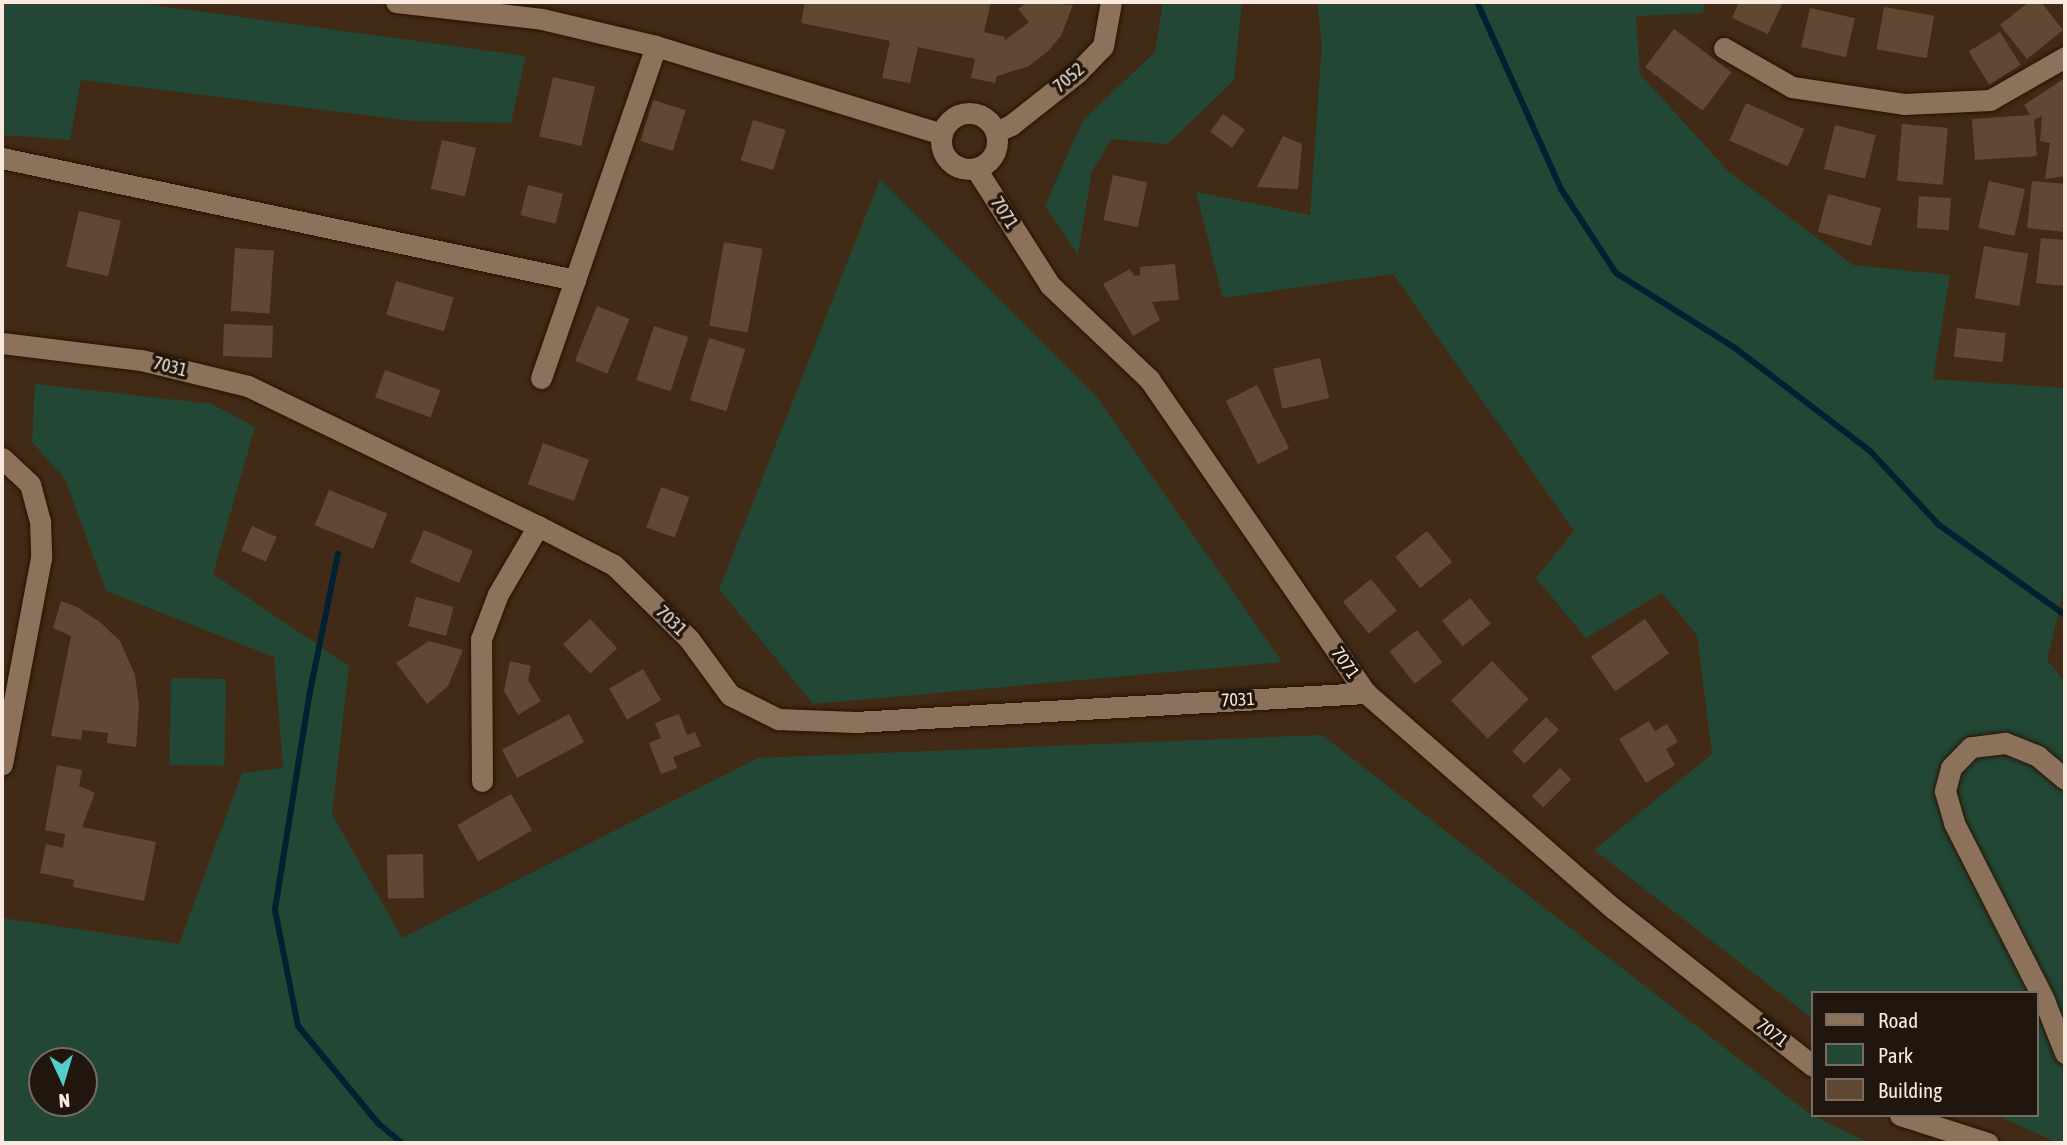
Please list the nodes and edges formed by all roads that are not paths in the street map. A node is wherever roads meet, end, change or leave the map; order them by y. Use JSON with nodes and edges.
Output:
{"nodes":[{"id":1,"x":396,"y":2,"type":"edge"},
{"id":2,"x":1111,"y":2,"type":"edge"},
{"id":3,"x":656,"y":46,"type":"junction"},
{"id":4,"x":1724,"y":48,"type":"dead end"},
{"id":5,"x":2065,"y":57,"type":"edge"},
{"id":6,"x":996,"y":132,"type":"junction"},
{"id":7,"x":942,"y":134,"type":"junction"},
{"id":8,"x":2,"y":158,"type":"edge"},
{"id":9,"x":976,"y":169,"type":"junction"},
{"id":10,"x":575,"y":280,"type":"junction"},
{"id":11,"x":2,"y":343,"type":"edge"},
{"id":12,"x":541,"y":378,"type":"dead end"},
{"id":13,"x":2,"y":458,"type":"edge"},
{"id":14,"x":538,"y":526,"type":"junction"},
{"id":15,"x":1366,"y":693,"type":"junction"},
{"id":16,"x":2,"y":764,"type":"edge"},
{"id":17,"x":2065,"y":779,"type":"edge"},
{"id":18,"x":482,"y":781,"type":"dead end"},
{"id":19,"x":2065,"y":1053,"type":"edge"},
{"id":20,"x":1812,"y":1065,"type":"edge"},
{"id":21,"x":1906,"y":1117,"type":"edge"},
{"id":22,"x":1988,"y":1143,"type":"edge"}],
"edges":[{"from":1,"to":3,"type":"street"},
{"from":2,"to":6,"type":"street","name":"7052"},
{"from":3,"to":7,"type":"street"},
{"from":3,"to":10,"type":"street"},
{"from":4,"to":5,"type":"street"},
{"from":6,"to":7,"type":"street"},
{"from":6,"to":9,"type":"street"},
{"from":7,"to":9,"type":"street"},
{"from":8,"to":10,"type":"street"},
{"from":9,"to":15,"type":"street","name":"7071"},
{"from":10,"to":12,"type":"street"},
{"from":11,"to":14,"type":"street","name":"7031"},
{"from":13,"to":16,"type":"street"},
{"from":14,"to":15,"type":"street","name":"7031"},
{"from":14,"to":18,"type":"street"},
{"from":15,"to":20,"type":"street","name":"7071"},
{"from":17,"to":19,"type":"street"},
{"from":21,"to":22,"type":"street"}]}
